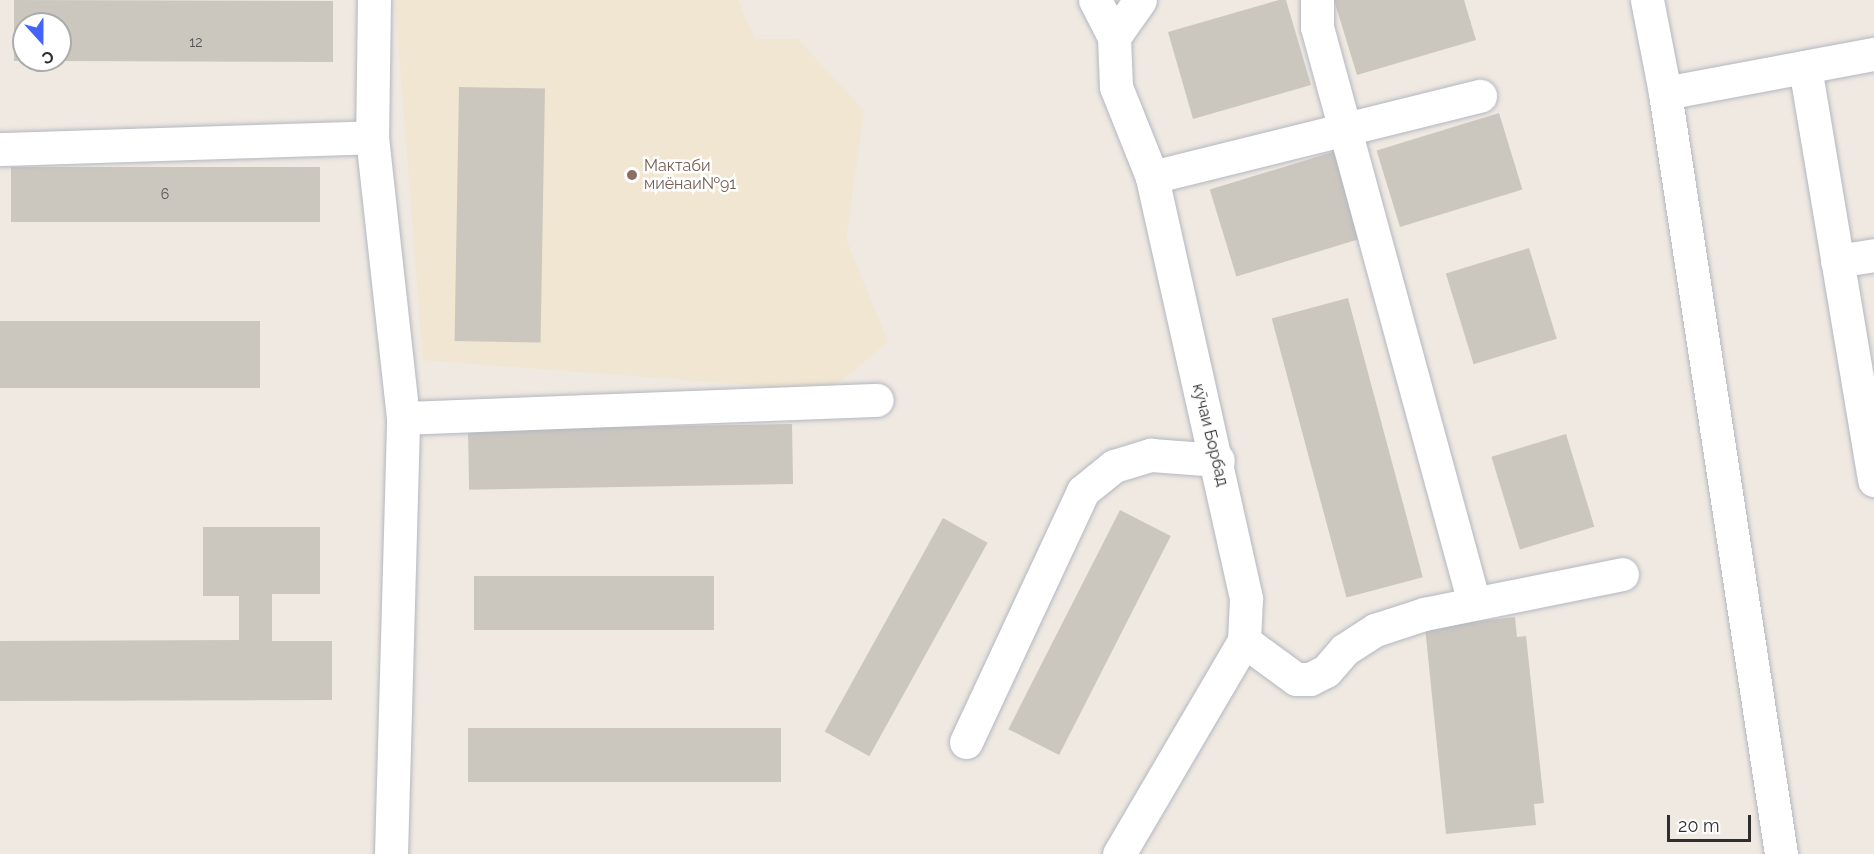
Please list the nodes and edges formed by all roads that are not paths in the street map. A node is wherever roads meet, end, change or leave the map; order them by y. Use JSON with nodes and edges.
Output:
{"nodes":[{"id":1,"x":374,"y":0,"type":"edge"},
{"id":2,"x":1095,"y":0,"type":"edge"},
{"id":3,"x":1140,"y":0,"type":"edge"},
{"id":4,"x":1317,"y":0,"type":"edge"},
{"id":5,"x":1647,"y":0,"type":"edge"},
{"id":6,"x":1114,"y":37,"type":"junction"},
{"id":7,"x":1874,"y":54,"type":"edge"},
{"id":8,"x":1805,"y":67,"type":"junction"},
{"id":9,"x":1665,"y":93,"type":"junction"},
{"id":10,"x":1480,"y":96,"type":"dead end"},
{"id":11,"x":1344,"y":129,"type":"junction"},
{"id":12,"x":372,"y":136,"type":"junction"},
{"id":13,"x":0,"y":149,"type":"edge"},
{"id":14,"x":1152,"y":177,"type":"junction"},
{"id":15,"x":1874,"y":255,"type":"edge"},
{"id":16,"x":1837,"y":261,"type":"junction"},
{"id":17,"x":877,"y":400,"type":"dead end"},
{"id":18,"x":403,"y":418,"type":"junction"},
{"id":19,"x":1218,"y":460,"type":"junction"},
{"id":20,"x":1874,"y":480,"type":"edge"},
{"id":21,"x":1622,"y":574,"type":"dead end"},
{"id":22,"x":1474,"y":603,"type":"junction"},
{"id":23,"x":1244,"y":641,"type":"junction"},
{"id":24,"x":966,"y":742,"type":"dead end"},
{"id":25,"x":391,"y":854,"type":"edge"},
{"id":26,"x":1119,"y":854,"type":"edge"},
{"id":27,"x":1781,"y":854,"type":"edge"}],
"edges":[{"from":1,"to":12,"type":"street"},
{"from":2,"to":6,"type":"street"},
{"from":3,"to":6,"type":"street"},
{"from":4,"to":11,"type":"street"},
{"from":5,"to":9,"type":"street"},
{"from":6,"to":14,"type":"street","name":"кӯчаи Борбад"},
{"from":7,"to":8,"type":"street"},
{"from":8,"to":9,"type":"street"},
{"from":8,"to":16,"type":"street"},
{"from":9,"to":27,"type":"street"},
{"from":10,"to":11,"type":"street"},
{"from":11,"to":14,"type":"street"},
{"from":11,"to":22,"type":"street"},
{"from":12,"to":13,"type":"street"},
{"from":12,"to":18,"type":"street"},
{"from":14,"to":19,"type":"street","name":"кӯчаи Борбад"},
{"from":15,"to":16,"type":"street"},
{"from":16,"to":20,"type":"street"},
{"from":17,"to":18,"type":"street"},
{"from":18,"to":25,"type":"street"},
{"from":19,"to":23,"type":"street","name":"кӯчаи Борбад"},
{"from":19,"to":24,"type":"street"},
{"from":21,"to":22,"type":"street"},
{"from":22,"to":23,"type":"street"},
{"from":23,"to":26,"type":"street","name":"кӯчаи Борбад"}]}
